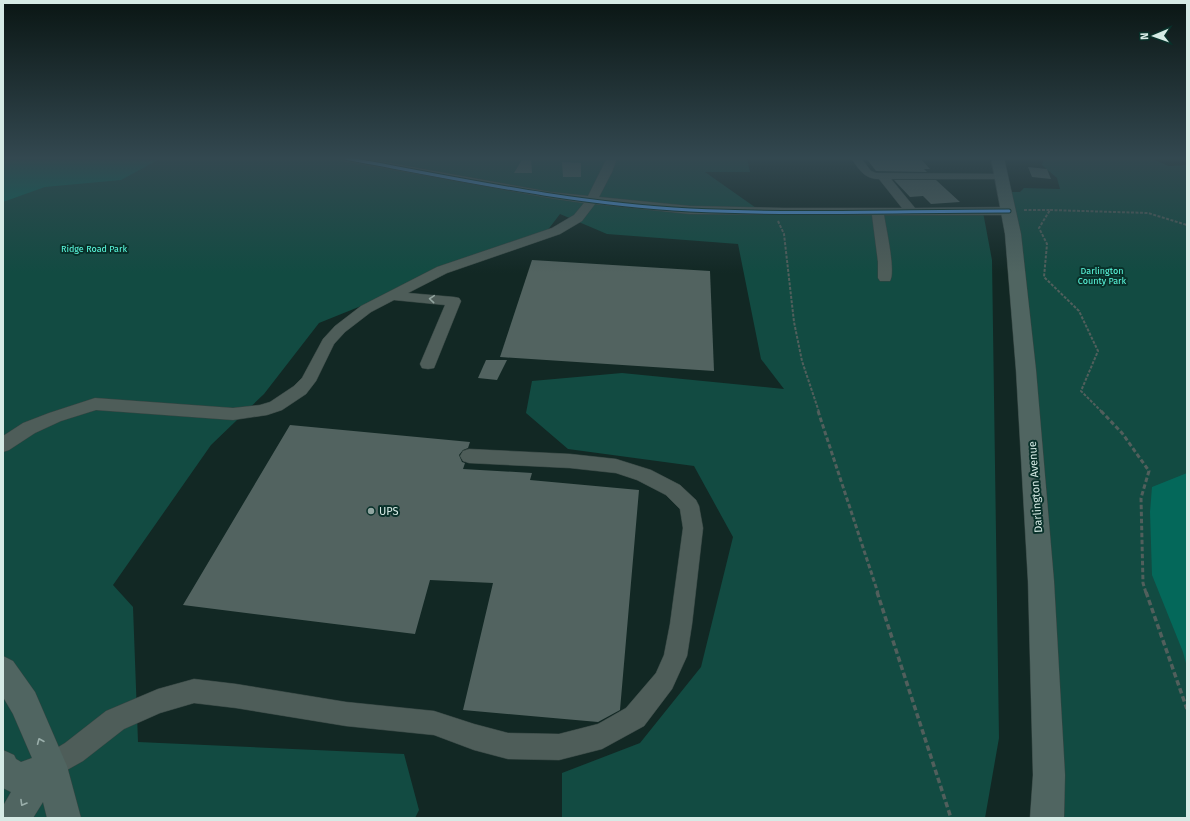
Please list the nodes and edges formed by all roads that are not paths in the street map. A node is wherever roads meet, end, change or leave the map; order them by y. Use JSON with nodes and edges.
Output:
{"nodes":[{"id":1,"x":559,"y":196,"type":"edge"},
{"id":2,"x":593,"y":196,"type":"edge"},
{"id":3,"x":899,"y":196,"type":"edge"},
{"id":4,"x":1011,"y":196,"type":"edge"},
{"id":5,"x":590,"y":201,"type":"junction"},
{"id":6,"x":877,"y":211,"type":"junction"},
{"id":7,"x":911,"y":211,"type":"junction"},
{"id":8,"x":1017,"y":211,"type":"junction"},
{"id":9,"x":885,"y":278,"type":"dead end"},
{"id":10,"x":392,"y":296,"type":"junction"},
{"id":11,"x":452,"y":306,"type":"junction"},
{"id":12,"x":366,"y":309,"type":"junction"},
{"id":13,"x":428,"y":364,"type":"dead end"},
{"id":14,"x":3,"y":445,"type":"edge"},
{"id":15,"x":470,"y":456,"type":"dead end"},
{"id":16,"x":3,"y":671,"type":"edge"},
{"id":17,"x":3,"y":766,"type":"edge"},
{"id":18,"x":51,"y":766,"type":"junction"},
{"id":19,"x":15,"y":818,"type":"edge"},
{"id":20,"x":64,"y":818,"type":"edge"},
{"id":21,"x":1047,"y":818,"type":"edge"}],
"edges":[{"from":1,"to":5,"type":"street"},
{"from":2,"to":5,"type":"street"},
{"from":3,"to":7,"type":"street"},
{"from":4,"to":8,"type":"main road","name":"Darlington Avenue"},
{"from":5,"to":6,"type":"street"},
{"from":5,"to":10,"type":"street"},
{"from":6,"to":7,"type":"street"},
{"from":6,"to":9,"type":"street"},
{"from":7,"to":8,"type":"street"},
{"from":8,"to":21,"type":"main road","name":"Darlington Avenue"},
{"from":11,"to":10,"type":"street","one_way":true},
{"from":10,"to":12,"type":"street"},
{"from":11,"to":12,"type":"street"},
{"from":11,"to":13,"type":"street"},
{"from":12,"to":14,"type":"street"},
{"from":15,"to":18,"type":"street"},
{"from":18,"to":16,"type":"main road","one_way":true},
{"from":17,"to":18,"type":"main road"},
{"from":18,"to":19,"type":"main road","one_way":true},
{"from":18,"to":20,"type":"main road"}]}
